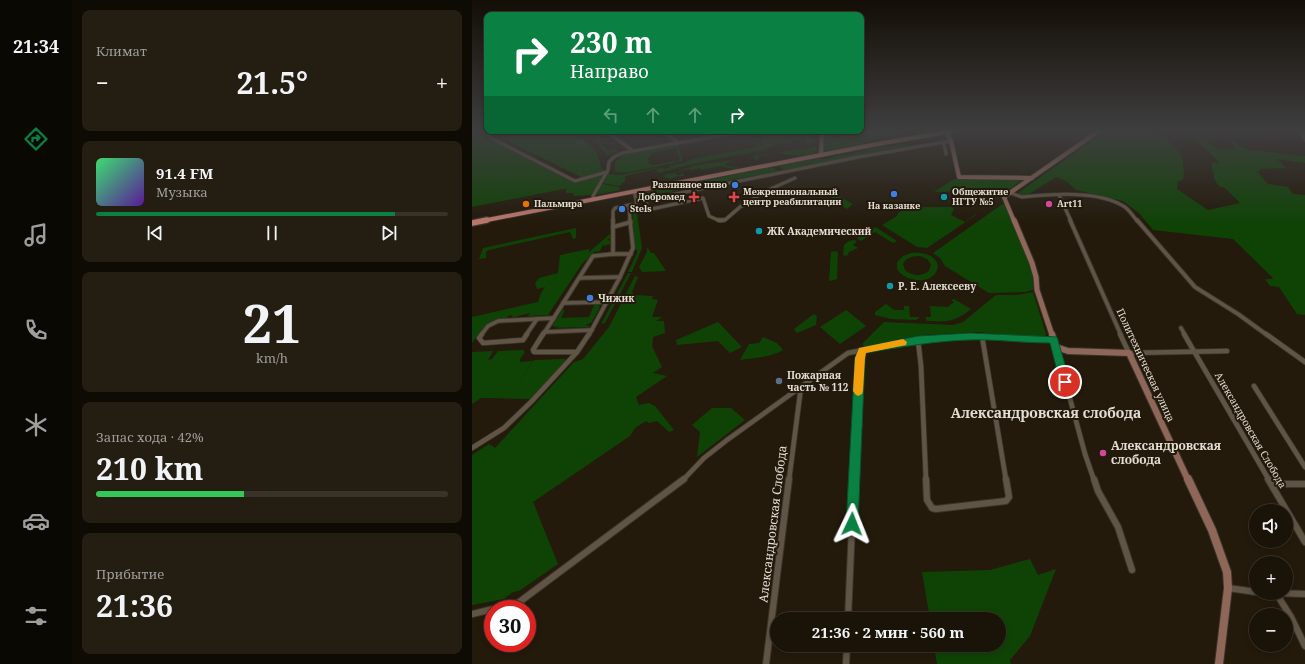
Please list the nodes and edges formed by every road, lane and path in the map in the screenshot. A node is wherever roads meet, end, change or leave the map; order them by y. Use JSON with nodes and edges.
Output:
{"nodes":[{"id":1,"x":538,"y":162,"type":"edge"},
{"id":2,"x":610,"y":162,"type":"edge"},
{"id":3,"x":785,"y":162,"type":"edge"},
{"id":4,"x":836,"y":162,"type":"edge"},
{"id":5,"x":956,"y":162,"type":"edge"},
{"id":6,"x":1055,"y":162,"type":"edge"},
{"id":7,"x":607,"y":172,"type":"junction"},
{"id":8,"x":795,"y":178,"type":"dead end"},
{"id":9,"x":1018,"y":178,"type":"junction"},
{"id":10,"x":1032,"y":178,"type":"junction"},
{"id":11,"x":1025,"y":183,"type":"junction"},
{"id":12,"x":634,"y":191,"type":"junction"},
{"id":13,"x":1011,"y":193,"type":"junction"},
{"id":14,"x":1059,"y":195,"type":"junction"},
{"id":15,"x":593,"y":199,"type":"junction"},
{"id":16,"x":629,"y":205,"type":"junction"},
{"id":17,"x":631,"y":222,"type":"junction"},
{"id":18,"x":472,"y":223,"type":"edge"},
{"id":19,"x":613,"y":227,"type":"junction"},
{"id":20,"x":613,"y":254,"type":"junction"},
{"id":21,"x":631,"y":254,"type":"junction"},
{"id":22,"x":620,"y":277,"type":"junction"},
{"id":23,"x":579,"y":278,"type":"junction"},
{"id":24,"x":607,"y":302,"type":"junction"},
{"id":25,"x":563,"y":303,"type":"junction"},
{"id":26,"x":537,"y":318,"type":"junction"},
{"id":27,"x":554,"y":318,"type":"junction"},
{"id":28,"x":1181,"y":328,"type":"dead end"},
{"id":29,"x":592,"y":330,"type":"junction"},
{"id":30,"x":544,"y":332,"type":"junction"},
{"id":31,"x":982,"y":336,"type":"junction"},
{"id":32,"x":1053,"y":339,"type":"junction"},
{"id":33,"x":918,"y":340,"type":"junction"},
{"id":34,"x":1056,"y":347,"type":"junction"},
{"id":35,"x":863,"y":350,"type":"junction"},
{"id":36,"x":1227,"y":351,"type":"dead end"},
{"id":37,"x":577,"y":352,"type":"junction"},
{"id":38,"x":1129,"y":352,"type":"junction"},
{"id":39,"x":1196,"y":352,"type":"junction"},
{"id":40,"x":1305,"y":362,"type":"edge"},
{"id":41,"x":1254,"y":386,"type":"dead end"},
{"id":42,"x":801,"y":387,"type":"junction"},
{"id":43,"x":472,"y":448,"type":"edge"},
{"id":44,"x":1305,"y":467,"type":"edge"},
{"id":45,"x":1272,"y":484,"type":"junction"},
{"id":46,"x":1305,"y":484,"type":"edge"},
{"id":47,"x":1305,"y":542,"type":"edge"},
{"id":48,"x":1132,"y":570,"type":"dead end"},
{"id":49,"x":1228,"y":588,"type":"junction"},
{"id":50,"x":1249,"y":591,"type":"edge"},
{"id":51,"x":1293,"y":594,"type":"edge"},
{"id":52,"x":1305,"y":594,"type":"edge"},
{"id":53,"x":1280,"y":600,"type":"edge"},
{"id":54,"x":848,"y":612,"type":"edge"},
{"id":55,"x":472,"y":614,"type":"edge"},
{"id":56,"x":1305,"y":646,"type":"edge"},
{"id":57,"x":847,"y":652,"type":"edge"},
{"id":58,"x":766,"y":664,"type":"edge"},
{"id":59,"x":846,"y":664,"type":"edge"},
{"id":60,"x":1219,"y":664,"type":"edge"}],
"edges":[{"from":1,"to":7,"type":"street"},
{"from":2,"to":7,"type":"street"},
{"from":3,"to":12,"type":"main road"},
{"from":4,"to":8,"type":"street"},
{"from":5,"to":9,"type":"street"},
{"from":6,"to":10,"type":"street"},
{"from":7,"to":15,"type":"street"},
{"from":9,"to":10,"type":"street"},
{"from":9,"to":11,"type":"street"},
{"from":10,"to":11,"type":"street"},
{"from":11,"to":13,"type":"street"},
{"from":12,"to":15,"type":"main road"},
{"from":12,"to":16,"type":"street"},
{"from":13,"to":14,"type":"street"},
{"from":13,"to":32,"type":"street"},
{"from":14,"to":38,"type":"street","name":"Политехническая улица"},
{"from":14,"to":40,"type":"street"},
{"from":15,"to":18,"type":"main road"},
{"from":16,"to":17,"type":"street"},
{"from":16,"to":19,"type":"street"},
{"from":17,"to":19,"type":"street"},
{"from":17,"to":21,"type":"street"},
{"from":19,"to":20,"type":"street"},
{"from":20,"to":21,"type":"street"},
{"from":20,"to":23,"type":"street"},
{"from":21,"to":22,"type":"street"},
{"from":22,"to":23,"type":"street"},
{"from":22,"to":24,"type":"street"},
{"from":23,"to":25,"type":"street"},
{"from":24,"to":25,"type":"street"},
{"from":24,"to":29,"type":"street"},
{"from":25,"to":27,"type":"street"},
{"from":26,"to":26,"type":"street"},
{"from":26,"to":27,"type":"street"},
{"from":27,"to":30,"type":"street"},
{"from":28,"to":39,"type":"street","name":"Александровская Слобода"},
{"from":29,"to":30,"type":"street"},
{"from":29,"to":37,"type":"street"},
{"from":30,"to":37,"type":"street"},
{"from":31,"to":32,"type":"street"},
{"from":31,"to":33,"type":"street"},
{"from":31,"to":33,"type":"street"},
{"from":32,"to":34,"type":"street"},
{"from":33,"to":35,"type":"street"},
{"from":34,"to":38,"type":"street"},
{"from":34,"to":48,"type":"street"},
{"from":35,"to":42,"type":"street"},
{"from":35,"to":54,"type":"street"},
{"from":36,"to":39,"type":"street"},
{"from":37,"to":43,"type":"street"},
{"from":38,"to":39,"type":"street"},
{"from":38,"to":49,"type":"street","name":"Политехническая улица"},
{"from":39,"to":45,"type":"street","name":"Александровская Слобода"},
{"from":41,"to":44,"type":"street"},
{"from":42,"to":55,"type":"street"},
{"from":42,"to":58,"type":"street","name":"Александровская Слобода"},
{"from":45,"to":46,"type":"street"},
{"from":45,"to":47,"type":"street","name":"Александровская Слобода"},
{"from":49,"to":50,"type":"street"},
{"from":49,"to":60,"type":"street","name":"Политехническая улица"},
{"from":51,"to":52,"type":"street"},
{"from":53,"to":56,"type":"street"},
{"from":57,"to":59,"type":"street"}]}
